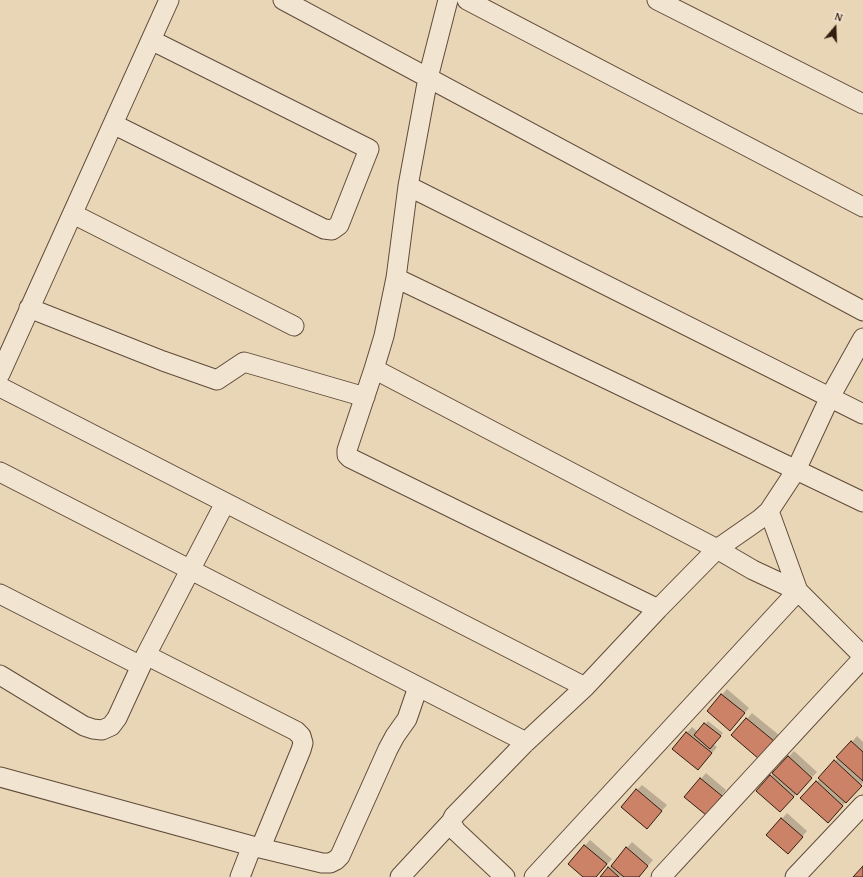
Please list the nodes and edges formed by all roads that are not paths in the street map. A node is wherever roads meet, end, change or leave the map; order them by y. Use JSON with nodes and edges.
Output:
{"nodes":[{"id":1,"x":169,"y":0,"type":"edge"},
{"id":2,"x":283,"y":0,"type":"edge"},
{"id":3,"x":448,"y":0,"type":"edge"},
{"id":4,"x":466,"y":0,"type":"edge"},
{"id":5,"x":657,"y":0,"type":"edge"},
{"id":6,"x":151,"y":40,"type":"junction"},
{"id":7,"x":428,"y":78,"type":"junction"},
{"id":8,"x":863,"y":104,"type":"edge"},
{"id":9,"x":113,"y":124,"type":"junction"},
{"id":10,"x":408,"y":186,"type":"junction"},
{"id":11,"x":863,"y":207,"type":"edge"},
{"id":12,"x":73,"y":214,"type":"junction"},
{"id":13,"x":396,"y":278,"type":"junction"},
{"id":14,"x":29,"y":308,"type":"junction"},
{"id":15,"x":863,"y":312,"type":"edge"},
{"id":16,"x":294,"y":326,"type":"dead end"},
{"id":17,"x":863,"y":338,"type":"edge"},
{"id":18,"x":374,"y":369,"type":"junction"},
{"id":19,"x":0,"y":374,"type":"edge"},
{"id":20,"x":0,"y":387,"type":"edge"},
{"id":21,"x":365,"y":397,"type":"junction"},
{"id":22,"x":830,"y":397,"type":"junction"},
{"id":23,"x":863,"y":414,"type":"edge"},
{"id":24,"x":796,"y":470,"type":"junction"},
{"id":25,"x":0,"y":472,"type":"edge"},
{"id":26,"x":863,"y":502,"type":"edge"},
{"id":27,"x":225,"y":503,"type":"junction"},
{"id":28,"x":770,"y":510,"type":"junction"},
{"id":29,"x":716,"y":549,"type":"junction"},
{"id":30,"x":191,"y":570,"type":"junction"},
{"id":31,"x":798,"y":591,"type":"junction"},
{"id":32,"x":0,"y":594,"type":"edge"},
{"id":33,"x":658,"y":609,"type":"junction"},
{"id":34,"x":863,"y":657,"type":"edge"},
{"id":35,"x":143,"y":661,"type":"junction"},
{"id":36,"x":0,"y":675,"type":"edge"},
{"id":37,"x":418,"y":687,"type":"junction"},
{"id":38,"x":585,"y":687,"type":"junction"},
{"id":39,"x":526,"y":742,"type":"junction"},
{"id":40,"x":0,"y":777,"type":"edge"},
{"id":41,"x":863,"y":805,"type":"edge"},
{"id":42,"x":451,"y":822,"type":"junction"},
{"id":43,"x":257,"y":847,"type":"junction"},
{"id":44,"x":327,"y":870,"type":"edge"},
{"id":45,"x":240,"y":877,"type":"edge"},
{"id":46,"x":400,"y":877,"type":"edge"},
{"id":47,"x":505,"y":877,"type":"edge"},
{"id":48,"x":534,"y":877,"type":"edge"},
{"id":49,"x":661,"y":877,"type":"edge"},
{"id":50,"x":795,"y":877,"type":"edge"}],
"edges":[{"from":1,"to":6,"type":"street"},
{"from":2,"to":7,"type":"street"},
{"from":3,"to":7,"type":"street"},
{"from":4,"to":11,"type":"street"},
{"from":5,"to":8,"type":"street"},
{"from":6,"to":9,"type":"street"},
{"from":6,"to":9,"type":"street"},
{"from":7,"to":10,"type":"street"},
{"from":7,"to":15,"type":"street"},
{"from":9,"to":12,"type":"street"},
{"from":10,"to":13,"type":"street"},
{"from":10,"to":22,"type":"street"},
{"from":12,"to":14,"type":"street"},
{"from":12,"to":16,"type":"street"},
{"from":13,"to":18,"type":"street"},
{"from":13,"to":24,"type":"street"},
{"from":14,"to":19,"type":"street"},
{"from":14,"to":21,"type":"street"},
{"from":17,"to":22,"type":"street"},
{"from":18,"to":21,"type":"street"},
{"from":18,"to":29,"type":"street"},
{"from":20,"to":27,"type":"street"},
{"from":21,"to":33,"type":"street"},
{"from":22,"to":23,"type":"street"},
{"from":22,"to":24,"type":"street"},
{"from":24,"to":26,"type":"street"},
{"from":24,"to":28,"type":"street"},
{"from":25,"to":30,"type":"street"},
{"from":27,"to":30,"type":"street"},
{"from":27,"to":38,"type":"street"},
{"from":28,"to":29,"type":"street"},
{"from":28,"to":31,"type":"street"},
{"from":29,"to":31,"type":"street"},
{"from":29,"to":33,"type":"street"},
{"from":30,"to":35,"type":"street"},
{"from":30,"to":37,"type":"street"},
{"from":31,"to":34,"type":"street"},
{"from":31,"to":48,"type":"street"},
{"from":32,"to":35,"type":"street"},
{"from":33,"to":38,"type":"street"},
{"from":34,"to":49,"type":"street"},
{"from":35,"to":36,"type":"street"},
{"from":35,"to":43,"type":"street"},
{"from":37,"to":39,"type":"street"},
{"from":37,"to":44,"type":"street"},
{"from":38,"to":39,"type":"street"},
{"from":39,"to":42,"type":"street"},
{"from":40,"to":43,"type":"street"},
{"from":41,"to":50,"type":"street"},
{"from":42,"to":46,"type":"street"},
{"from":42,"to":47,"type":"street"},
{"from":43,"to":44,"type":"street"},
{"from":43,"to":45,"type":"street"}]}
